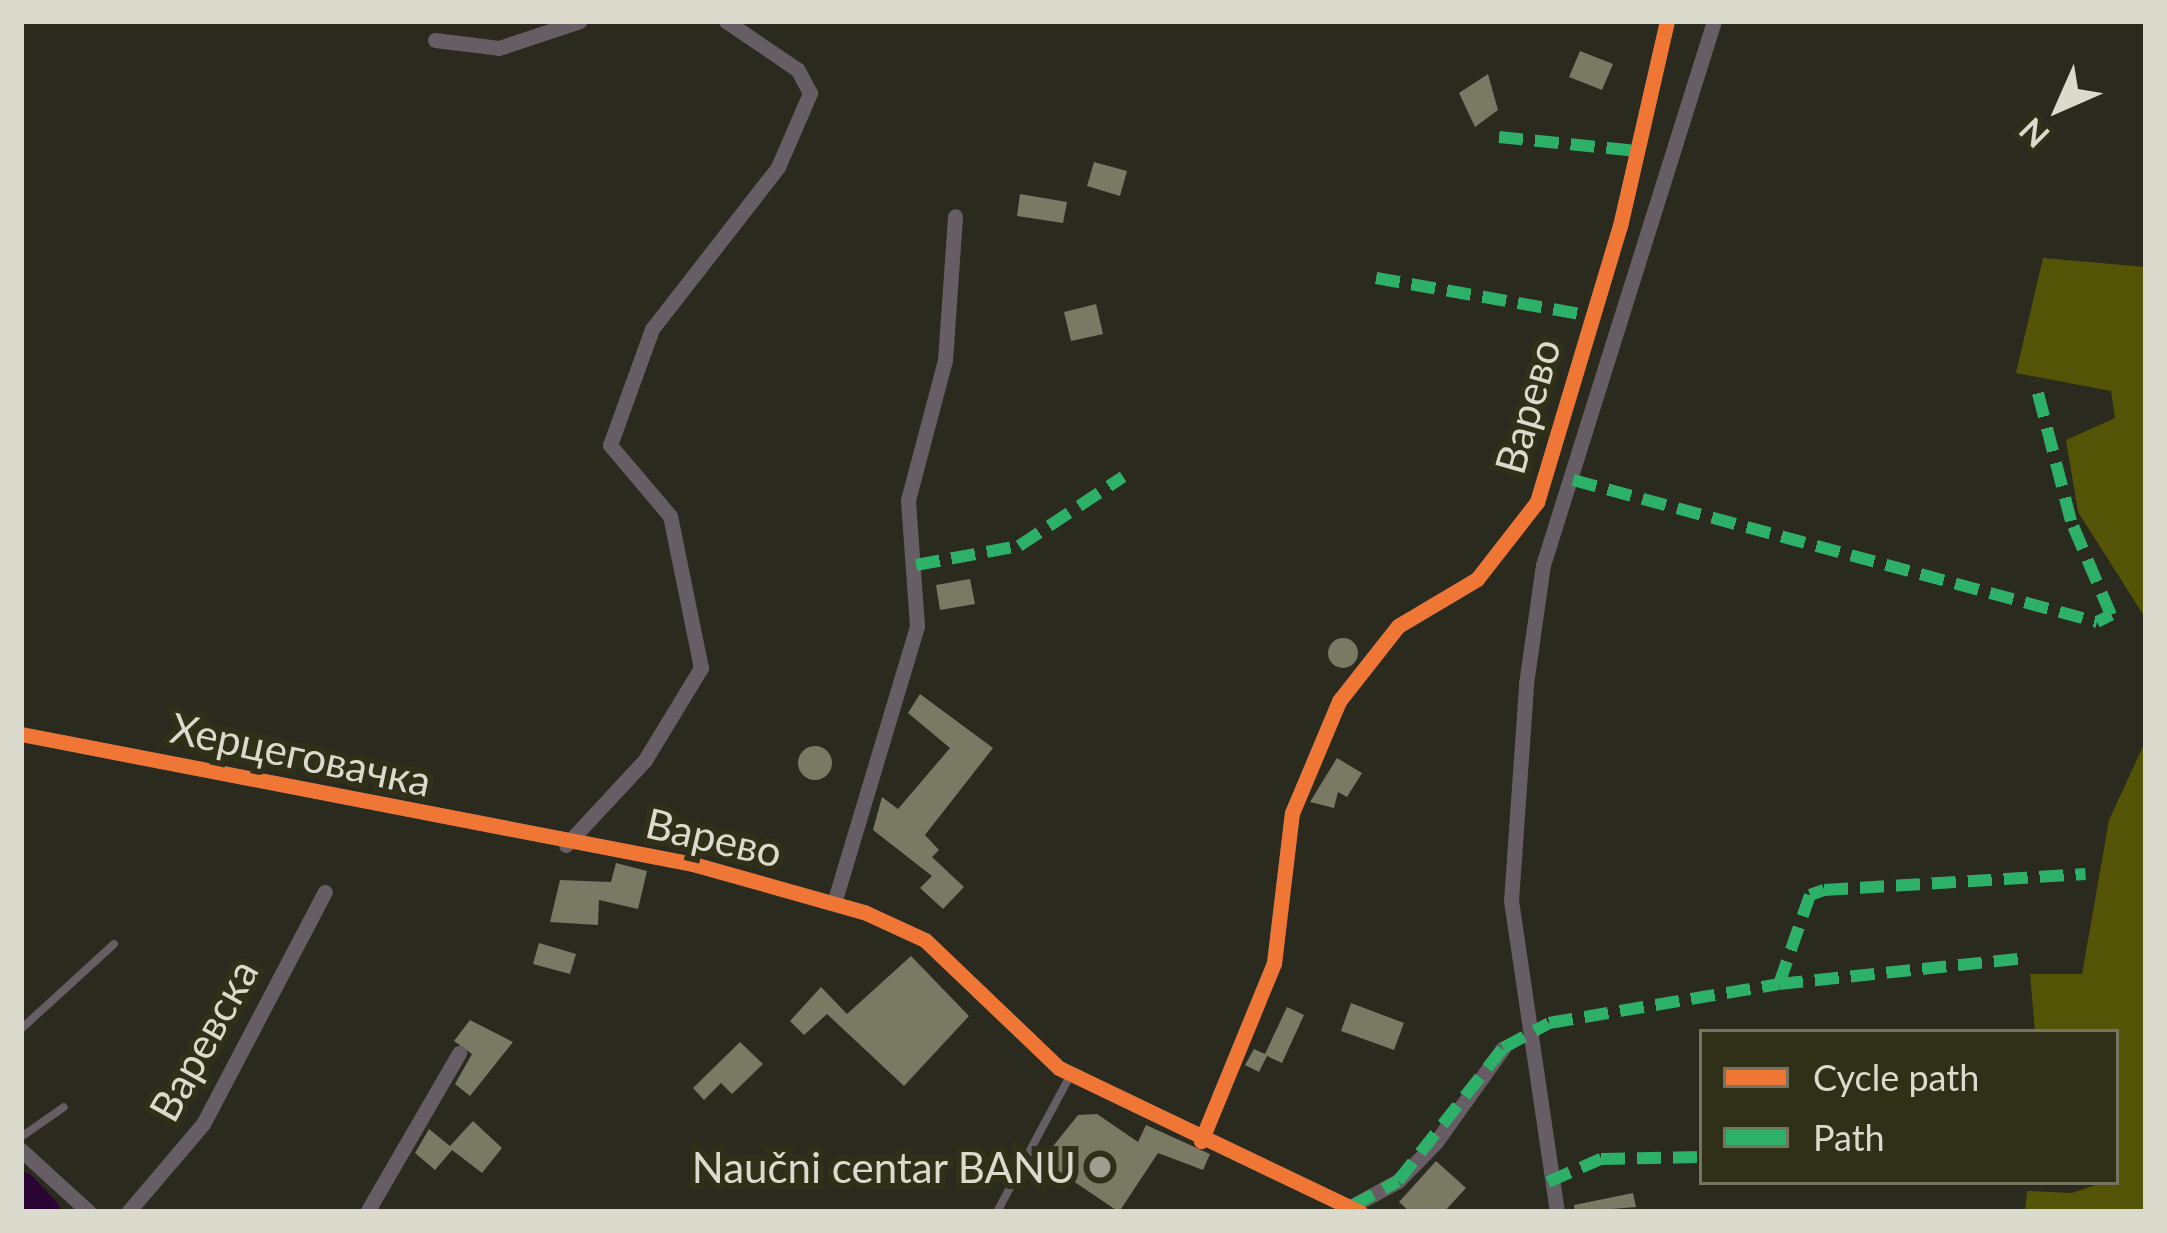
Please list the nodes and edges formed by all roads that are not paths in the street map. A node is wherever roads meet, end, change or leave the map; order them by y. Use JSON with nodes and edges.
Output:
{"nodes":[{"id":1,"x":580,"y":21,"type":"edge"},
{"id":2,"x":726,"y":21,"type":"edge"},
{"id":3,"x":1667,"y":21,"type":"edge"},
{"id":4,"x":1714,"y":21,"type":"edge"},
{"id":5,"x":435,"y":40,"type":"dead end"},
{"id":6,"x":955,"y":216,"type":"dead end"},
{"id":7,"x":1537,"y":502,"type":"junction"},
{"id":8,"x":1561,"y":515,"type":"junction"},
{"id":9,"x":21,"y":734,"type":"edge"},
{"id":10,"x":566,"y":845,"type":"junction"},
{"id":11,"x":325,"y":892,"type":"dead end"},
{"id":12,"x":834,"y":903,"type":"junction"},
{"id":13,"x":114,"y":944,"type":"dead end"},
{"id":14,"x":21,"y":1029,"type":"edge"},
{"id":15,"x":1503,"y":1048,"type":"dead end"},
{"id":16,"x":459,"y":1054,"type":"dead end"},
{"id":17,"x":1070,"y":1074,"type":"junction"},
{"id":18,"x":64,"y":1107,"type":"dead end"},
{"id":19,"x":21,"y":1137,"type":"edge"},
{"id":20,"x":1202,"y":1141,"type":"junction"},
{"id":21,"x":21,"y":1150,"type":"edge"},
{"id":22,"x":1356,"y":1209,"type":"edge"},
{"id":23,"x":89,"y":1212,"type":"edge"},
{"id":24,"x":128,"y":1212,"type":"edge"},
{"id":25,"x":367,"y":1212,"type":"edge"},
{"id":26,"x":998,"y":1212,"type":"edge"},
{"id":27,"x":1557,"y":1212,"type":"edge"}],
"edges":[{"from":1,"to":5,"type":"street"},
{"from":2,"to":10,"type":"street"},
{"from":3,"to":7,"type":"street","name":"Варево"},
{"from":4,"to":8,"type":"street"},
{"from":6,"to":12,"type":"street"},
{"from":7,"to":8,"type":"street"},
{"from":7,"to":20,"type":"street","name":"Варево"},
{"from":8,"to":27,"type":"street"},
{"from":9,"to":10,"type":"street","name":"Херцеговачка"},
{"from":10,"to":12,"type":"street","name":"Варево"},
{"from":11,"to":24,"type":"street","name":"Варевска"},
{"from":12,"to":17,"type":"street","name":"Варево"},
{"from":13,"to":14,"type":"lane"},
{"from":15,"to":22,"type":"street","name":"Варево"},
{"from":16,"to":25,"type":"street"},
{"from":17,"to":20,"type":"street","name":"Варево"},
{"from":17,"to":26,"type":"lane"},
{"from":18,"to":19,"type":"lane"},
{"from":20,"to":22,"type":"street","name":"Варево"},
{"from":21,"to":23,"type":"street"}]}
